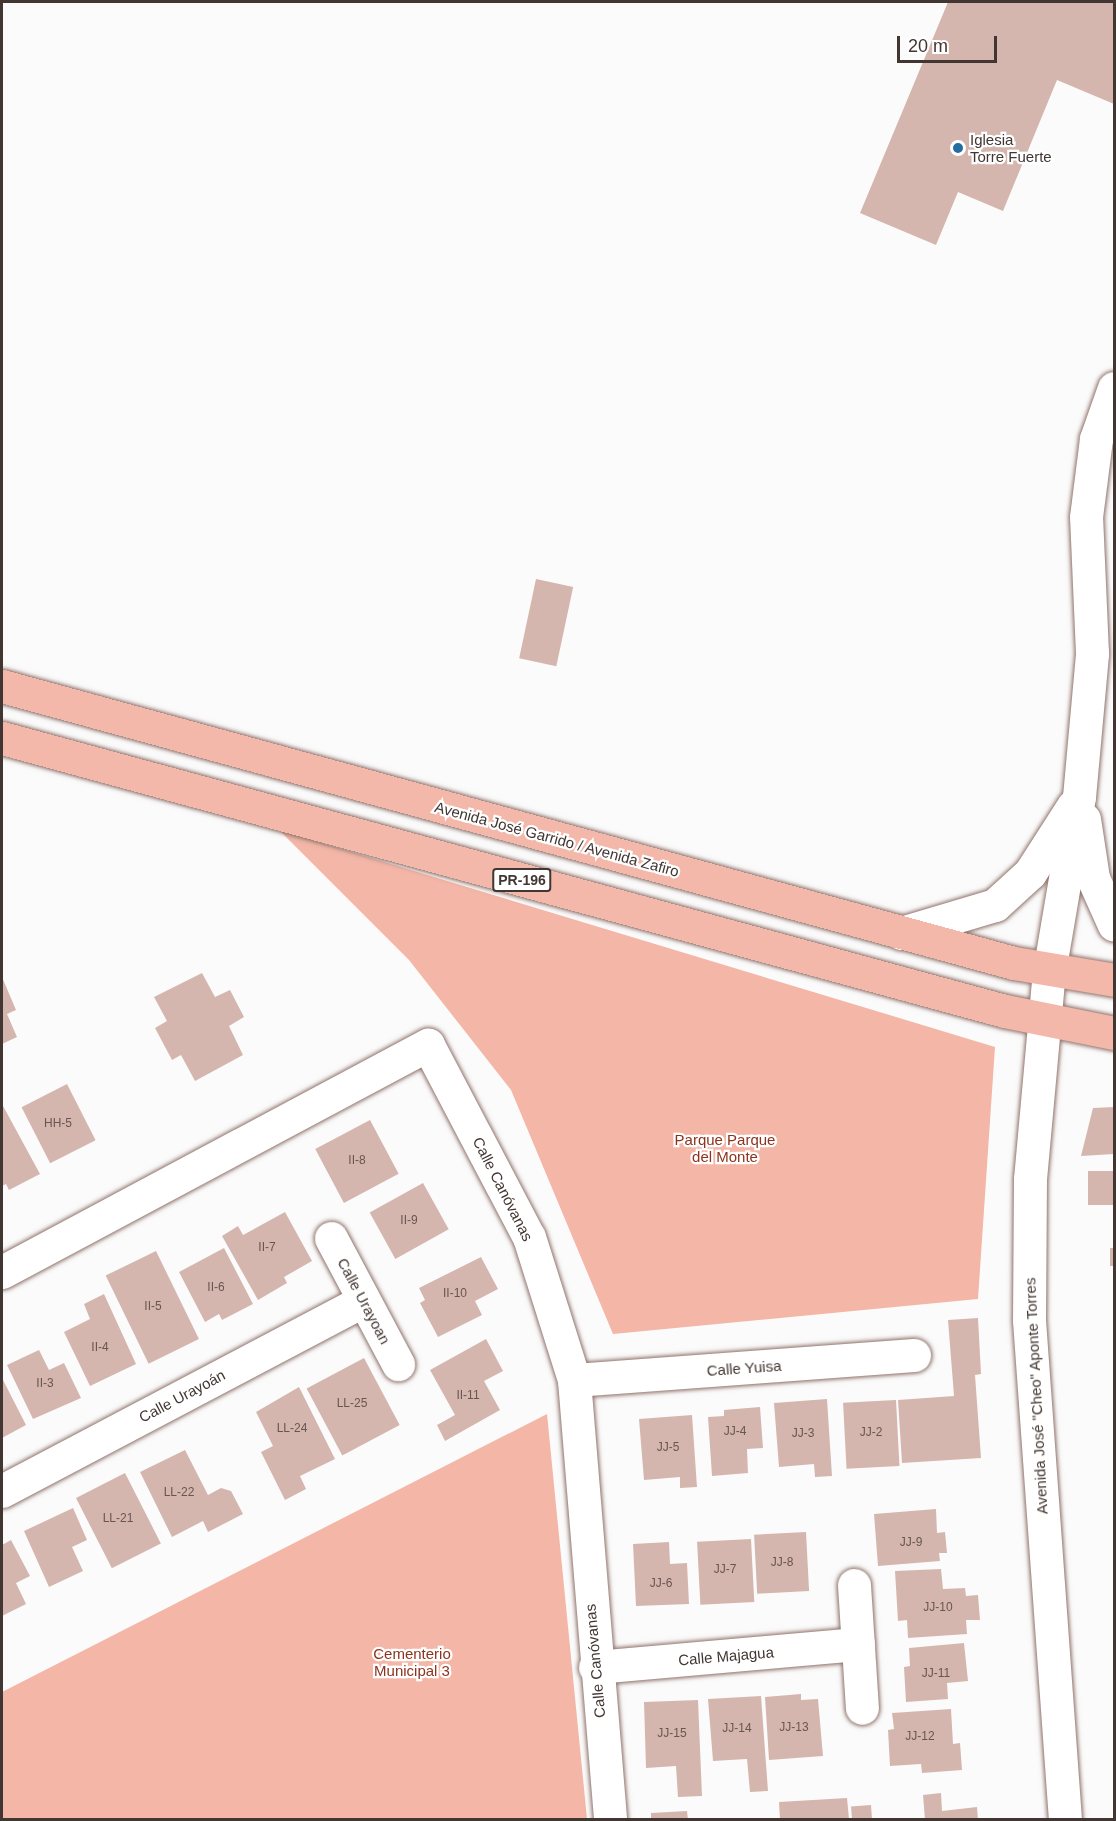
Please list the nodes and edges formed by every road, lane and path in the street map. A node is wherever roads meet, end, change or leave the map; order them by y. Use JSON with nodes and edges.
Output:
{"nodes":[{"id":1,"x":1114,"y":388,"type":"edge"},
{"id":2,"x":2,"y":686,"type":"edge"},
{"id":3,"x":2,"y":738,"type":"edge"},
{"id":4,"x":1079,"y":797,"type":"junction"},
{"id":5,"x":1114,"y":925,"type":"edge"},
{"id":6,"x":901,"y":933,"type":"junction"},
{"id":7,"x":1049,"y":972,"type":"junction"},
{"id":8,"x":1114,"y":980,"type":"edge"},
{"id":9,"x":1044,"y":1020,"type":"junction"},
{"id":10,"x":1114,"y":1033,"type":"edge"},
{"id":11,"x":331,"y":1239,"type":"dead end"},
{"id":12,"x":2,"y":1272,"type":"edge"},
{"id":13,"x":362,"y":1301,"type":"junction"},
{"id":14,"x":914,"y":1355,"type":"dead end"},
{"id":15,"x":398,"y":1364,"type":"dead end"},
{"id":16,"x":574,"y":1380,"type":"junction"},
{"id":17,"x":2,"y":1491,"type":"edge"},
{"id":18,"x":854,"y":1585,"type":"dead end"},
{"id":19,"x":858,"y":1644,"type":"junction"},
{"id":20,"x":595,"y":1667,"type":"junction"},
{"id":21,"x":862,"y":1708,"type":"dead end"},
{"id":22,"x":610,"y":1820,"type":"edge"},
{"id":23,"x":1065,"y":1820,"type":"edge"}],
"edges":[{"from":1,"to":4,"type":"street"},
{"from":2,"to":6,"type":"main road","name":"Avenida José Garrido / Avenida Zafiro"},
{"from":3,"to":9,"type":"main road","number":"PR-196"},
{"from":4,"to":5,"type":"street"},
{"from":4,"to":6,"type":"street"},
{"from":4,"to":7,"type":"street","name":"Avenida José \"Cheo\" Aponte Torres"},
{"from":6,"to":7,"type":"main road","name":"Avenida José Garrido / Avenida Zafiro"},
{"from":7,"to":8,"type":"main road","name":"Avenida José Garrido / Avenida Zafiro"},
{"from":7,"to":9,"type":"street","name":"Avenida José \"Cheo\" Aponte Torres"},
{"from":9,"to":10,"type":"main road","number":"PR-196"},
{"from":9,"to":23,"type":"street","name":"Avenida José \"Cheo\" Aponte Torres"},
{"from":11,"to":13,"type":"street","name":"Calle Urayoan"},
{"from":12,"to":16,"type":"street","name":"Calle Canóvanas"},
{"from":13,"to":15,"type":"street","name":"Calle Urayoan"},
{"from":13,"to":17,"type":"street","name":"Calle Urayoán"},
{"from":14,"to":16,"type":"street","name":"Calle Yuisa"},
{"from":16,"to":20,"type":"street","name":"Calle Canóvanas"},
{"from":18,"to":19,"type":"street"},
{"from":19,"to":20,"type":"street","name":"Calle Majagua"},
{"from":19,"to":21,"type":"street"},
{"from":20,"to":22,"type":"street","name":"Calle Canóvanas"}]}
